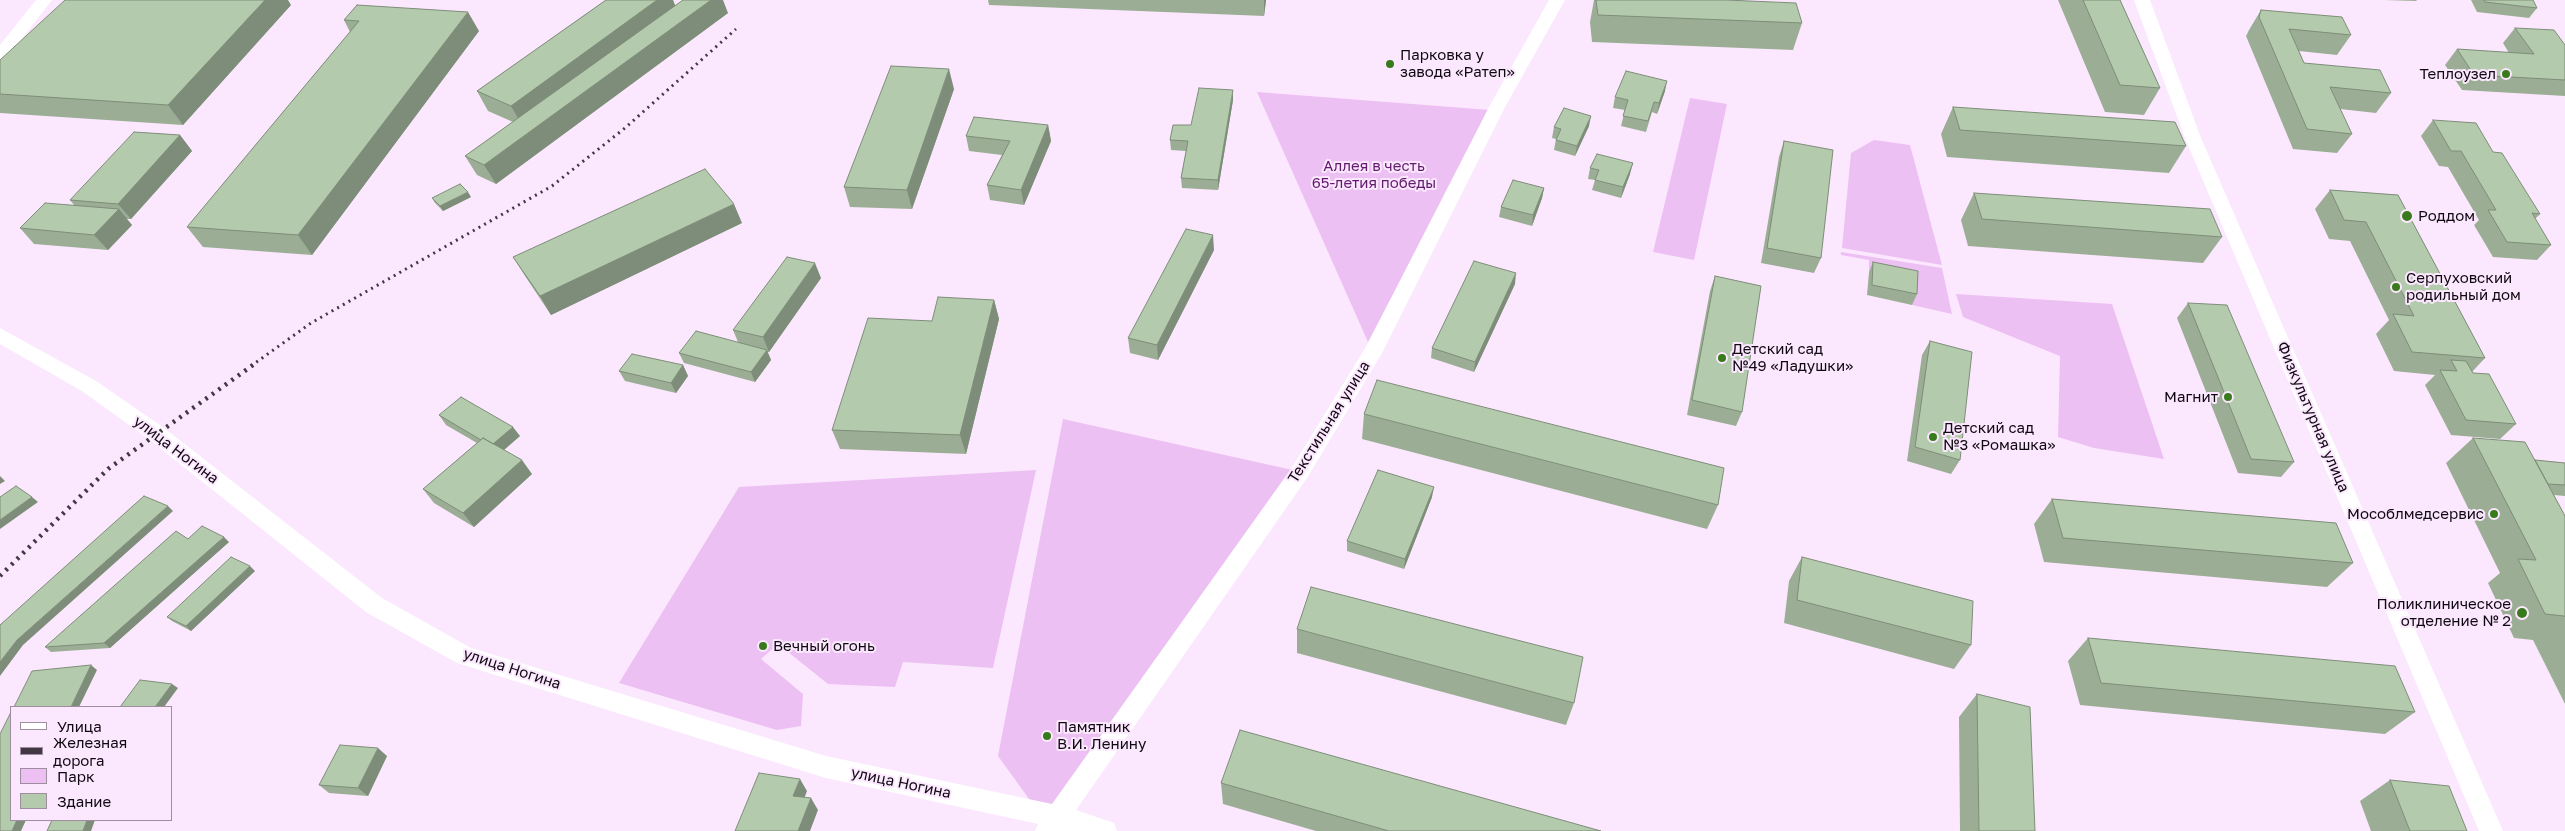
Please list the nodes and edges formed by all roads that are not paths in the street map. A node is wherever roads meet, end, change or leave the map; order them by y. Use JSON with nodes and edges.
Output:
{"nodes":[{"id":1,"x":44,"y":0,"type":"edge"},
{"id":2,"x":1557,"y":0,"type":"edge"},
{"id":3,"x":2142,"y":0,"type":"edge"},
{"id":4,"x":0,"y":56,"type":"edge"},
{"id":5,"x":0,"y":335,"type":"edge"},
{"id":6,"x":1051,"y":823,"type":"edge"},
{"id":7,"x":1105,"y":831,"type":"edge"},
{"id":8,"x":2491,"y":831,"type":"edge"}],
"edges":[{"from":1,"to":4,"type":"street"},
{"from":2,"to":6,"type":"street","name":"Текстильная улица"},
{"from":3,"to":8,"type":"street","name":"Физкультурная улица"},
{"from":5,"to":6,"type":"street","name":"улица Ногина"},
{"from":6,"to":7,"type":"street","name":"улица Ногина"}]}
